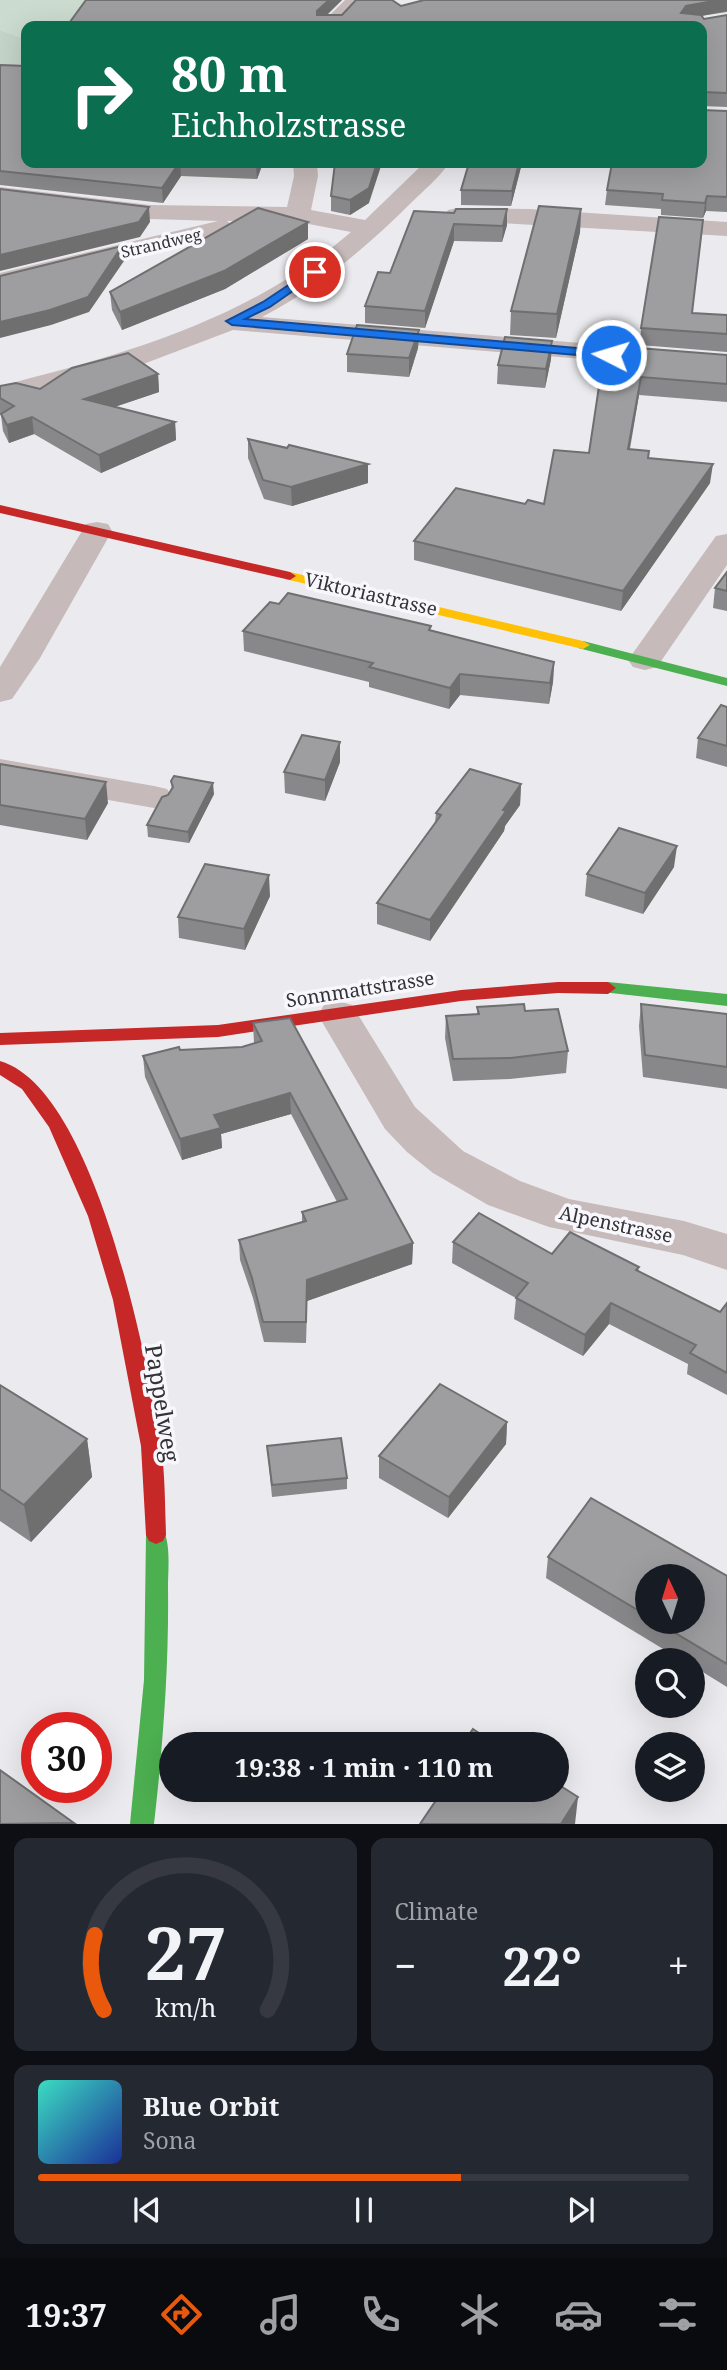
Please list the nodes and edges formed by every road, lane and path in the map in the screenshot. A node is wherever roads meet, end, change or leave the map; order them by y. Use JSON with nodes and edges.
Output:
{"nodes":[{"id":1,"x":356,"y":0,"type":"edge"},
{"id":2,"x":334,"y":21,"type":"edge"},
{"id":3,"x":305,"y":168,"type":"edge"},
{"id":4,"x":432,"y":168,"type":"edge"},
{"id":5,"x":0,"y":194,"type":"edge"},
{"id":6,"x":391,"y":211,"type":"junction"},
{"id":7,"x":233,"y":215,"type":"junction"},
{"id":8,"x":298,"y":215,"type":"junction"},
{"id":9,"x":370,"y":228,"type":"junction"},
{"id":10,"x":727,"y":229,"type":"edge"},
{"id":11,"x":0,"y":281,"type":"edge"},
{"id":12,"x":232,"y":321,"type":"junction"},
{"id":13,"x":727,"y":363,"type":"edge"},
{"id":14,"x":0,"y":394,"type":"edge"},
{"id":15,"x":0,"y":509,"type":"edge"},
{"id":16,"x":97,"y":531,"type":"junction"},
{"id":17,"x":727,"y":543,"type":"edge"},
{"id":18,"x":645,"y":660,"type":"junction"},
{"id":19,"x":727,"y":682,"type":"edge"},
{"id":20,"x":0,"y":692,"type":"edge"},
{"id":21,"x":0,"y":770,"type":"edge"},
{"id":22,"x":154,"y":797,"type":"dead end"},
{"id":23,"x":727,"y":1000,"type":"edge"},
{"id":24,"x":338,"y":1015,"type":"junction"},
{"id":25,"x":0,"y":1039,"type":"edge"},
{"id":26,"x":0,"y":1067,"type":"edge"},
{"id":27,"x":727,"y":1252,"type":"edge"},
{"id":28,"x":142,"y":1824,"type":"edge"}],
"edges":[{"from":1,"to":2,"type":"street"},
{"from":3,"to":8,"type":"street"},
{"from":4,"to":6,"type":"street"},
{"from":5,"to":7,"type":"street"},
{"from":6,"to":9,"type":"street"},
{"from":6,"to":10,"type":"street"},
{"from":7,"to":8,"type":"street"},
{"from":7,"to":11,"type":"street","name":"Strandweg"},
{"from":8,"to":9,"type":"street"},
{"from":9,"to":12,"type":"street"},
{"from":12,"to":13,"type":"street"},
{"from":12,"to":14,"type":"street"},
{"from":15,"to":16,"type":"street","name":"Viktoriastrasse"},
{"from":16,"to":18,"type":"street","name":"Viktoriastrasse"},
{"from":16,"to":20,"type":"street"},
{"from":17,"to":18,"type":"street"},
{"from":18,"to":19,"type":"street","name":"Viktoriastrasse"},
{"from":21,"to":22,"type":"street"},
{"from":23,"to":24,"type":"street","name":"Sonnmattstrasse"},
{"from":24,"to":25,"type":"street","name":"Sonnmattstrasse"},
{"from":24,"to":27,"type":"street","name":"Alpenstrasse"},
{"from":26,"to":28,"type":"street","name":"Pappelweg"}]}
